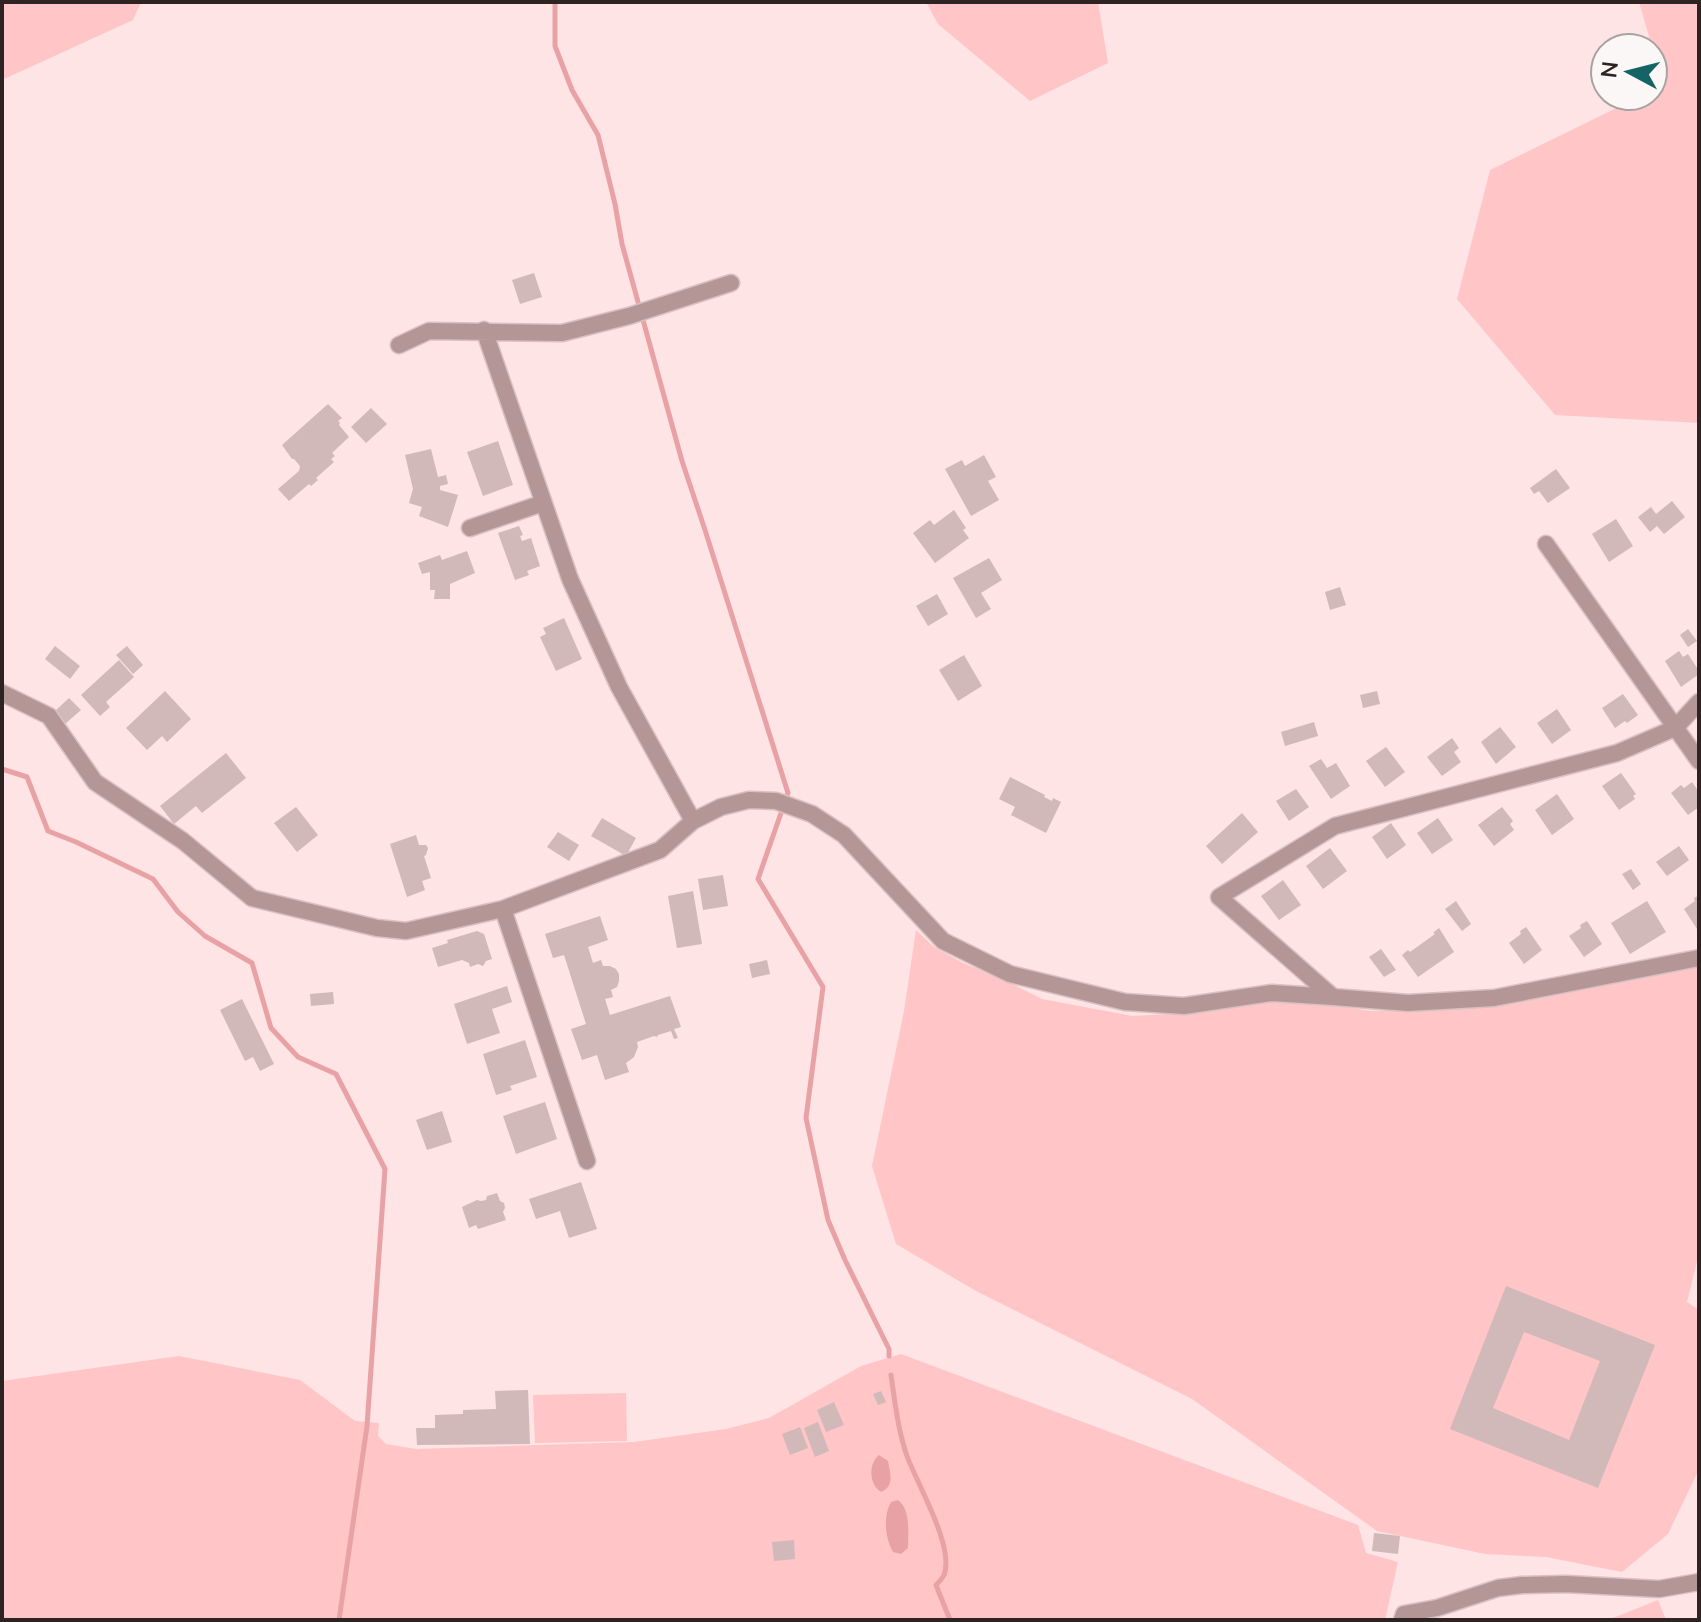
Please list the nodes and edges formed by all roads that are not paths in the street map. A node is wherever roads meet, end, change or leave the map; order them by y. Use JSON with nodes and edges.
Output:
{"nodes":[{"id":1,"x":731,"y":283,"type":"dead end"},
{"id":2,"x":484,"y":330,"type":"junction"},
{"id":3,"x":399,"y":345,"type":"dead end"},
{"id":4,"x":543,"y":503,"type":"junction"},
{"id":5,"x":470,"y":528,"type":"dead end"},
{"id":6,"x":1546,"y":544,"type":"dead end"},
{"id":7,"x":2,"y":693,"type":"edge"},
{"id":8,"x":1699,"y":702,"type":"edge"},
{"id":9,"x":1675,"y":728,"type":"junction"},
{"id":10,"x":1699,"y":761,"type":"edge"},
{"id":11,"x":693,"y":821,"type":"junction"},
{"id":12,"x":503,"y":909,"type":"junction"},
{"id":13,"x":1699,"y":958,"type":"edge"},
{"id":14,"x":1333,"y":997,"type":"junction"},
{"id":15,"x":587,"y":1161,"type":"dead end"},
{"id":16,"x":1699,"y":1582,"type":"edge"},
{"id":17,"x":1402,"y":1620,"type":"edge"}],
"edges":[{"from":1,"to":2,"type":"street"},
{"from":2,"to":3,"type":"street"},
{"from":2,"to":4,"type":"street"},
{"from":4,"to":5,"type":"street"},
{"from":4,"to":11,"type":"street"},
{"from":6,"to":9,"type":"street"},
{"from":7,"to":12,"type":"street"},
{"from":8,"to":9,"type":"street"},
{"from":9,"to":10,"type":"street"},
{"from":9,"to":14,"type":"street"},
{"from":11,"to":12,"type":"street"},
{"from":11,"to":14,"type":"street"},
{"from":12,"to":15,"type":"street"},
{"from":13,"to":14,"type":"street"},
{"from":16,"to":17,"type":"street"}]}
